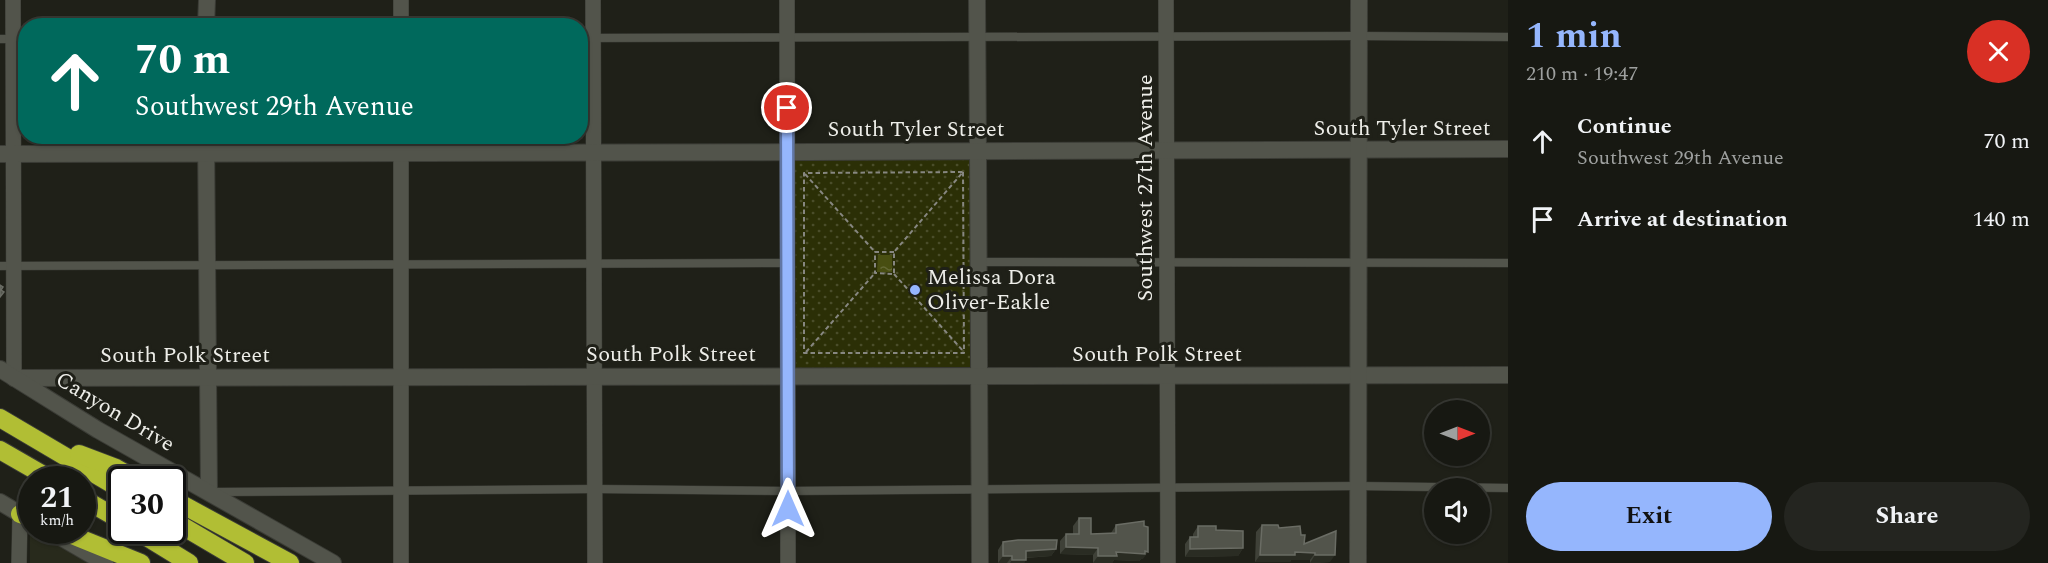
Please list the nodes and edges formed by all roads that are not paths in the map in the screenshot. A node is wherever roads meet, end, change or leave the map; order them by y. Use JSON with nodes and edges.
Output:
{"nodes":[{"id":1,"x":14,"y":0,"type":"edge"},
{"id":2,"x":207,"y":0,"type":"edge"},
{"id":3,"x":401,"y":0,"type":"edge"},
{"id":4,"x":593,"y":0,"type":"edge"},
{"id":5,"x":787,"y":0,"type":"edge"},
{"id":6,"x":977,"y":0,"type":"edge"},
{"id":7,"x":1166,"y":0,"type":"edge"},
{"id":8,"x":1359,"y":0,"type":"edge"},
{"id":9,"x":206,"y":18,"type":"edge"},
{"id":10,"x":401,"y":18,"type":"edge"},
{"id":11,"x":588,"y":32,"type":"edge"},
{"id":12,"x":1167,"y":36,"type":"junction"},
{"id":13,"x":1358,"y":36,"type":"junction"},
{"id":14,"x":977,"y":37,"type":"junction"},
{"id":15,"x":1508,"y":37,"type":"edge"},
{"id":16,"x":588,"y":38,"type":"edge"},
{"id":17,"x":13,"y":39,"type":"edge"},
{"id":18,"x":787,"y":39,"type":"junction"},
{"id":19,"x":588,"y":54,"type":"edge"},
{"id":20,"x":206,"y":144,"type":"edge"},
{"id":21,"x":401,"y":144,"type":"edge"},
{"id":22,"x":1508,"y":149,"type":"edge"},
{"id":23,"x":594,"y":151,"type":"junction"},
{"id":24,"x":1358,"y":151,"type":"junction"},
{"id":25,"x":787,"y":152,"type":"junction"},
{"id":26,"x":978,"y":152,"type":"junction"},
{"id":27,"x":1167,"y":152,"type":"junction"},
{"id":28,"x":7,"y":154,"type":"edge"},
{"id":29,"x":206,"y":154,"type":"junction"},
{"id":30,"x":978,"y":262,"type":"junction"},
{"id":31,"x":1167,"y":262,"type":"junction"},
{"id":32,"x":787,"y":263,"type":"junction"},
{"id":33,"x":1508,"y":263,"type":"edge"},
{"id":34,"x":207,"y":264,"type":"junction"},
{"id":35,"x":594,"y":264,"type":"junction"},
{"id":36,"x":1358,"y":264,"type":"junction"},
{"id":37,"x":401,"y":265,"type":"junction"},
{"id":38,"x":7,"y":266,"type":"edge"},
{"id":39,"x":0,"y":369,"type":"edge"},
{"id":40,"x":1359,"y":375,"type":"junction"},
{"id":41,"x":1508,"y":375,"type":"edge"},
{"id":42,"x":595,"y":376,"type":"junction"},
{"id":43,"x":788,"y":376,"type":"junction"},
{"id":44,"x":978,"y":376,"type":"junction"},
{"id":45,"x":1167,"y":376,"type":"junction"},
{"id":46,"x":208,"y":377,"type":"junction"},
{"id":47,"x":14,"y":378,"type":"junction"},
{"id":48,"x":400,"y":378,"type":"junction"},
{"id":49,"x":0,"y":418,"type":"edge"},
{"id":50,"x":29,"y":435,"type":"junction"},
{"id":51,"x":0,"y":450,"type":"edge"},
{"id":52,"x":28,"y":466,"type":"edge"},
{"id":53,"x":111,"y":466,"type":"edge"},
{"id":54,"x":108,"y":482,"type":"edge"},
{"id":55,"x":1357,"y":486,"type":"junction"},
{"id":56,"x":979,"y":488,"type":"junction"},
{"id":57,"x":1168,"y":488,"type":"junction"},
{"id":58,"x":1508,"y":488,"type":"edge"},
{"id":59,"x":595,"y":489,"type":"junction"},
{"id":60,"x":401,"y":490,"type":"junction"},
{"id":61,"x":788,"y":491,"type":"junction"},
{"id":62,"x":209,"y":492,"type":"junction"},
{"id":63,"x":0,"y":502,"type":"edge"},
{"id":64,"x":186,"y":507,"type":"edge"},
{"id":65,"x":18,"y":512,"type":"edge"},
{"id":66,"x":186,"y":528,"type":"edge"},
{"id":67,"x":23,"y":544,"type":"edge"},
{"id":68,"x":72,"y":544,"type":"edge"},
{"id":69,"x":95,"y":544,"type":"edge"},
{"id":70,"x":158,"y":544,"type":"edge"},
{"id":71,"x":19,"y":563,"type":"edge"},
{"id":72,"x":105,"y":563,"type":"edge"},
{"id":73,"x":141,"y":563,"type":"edge"},
{"id":74,"x":189,"y":563,"type":"edge"},
{"id":75,"x":245,"y":563,"type":"edge"},
{"id":76,"x":290,"y":563,"type":"edge"},
{"id":77,"x":333,"y":563,"type":"edge"},
{"id":78,"x":401,"y":563,"type":"edge"},
{"id":79,"x":595,"y":563,"type":"edge"},
{"id":80,"x":788,"y":563,"type":"edge"},
{"id":81,"x":980,"y":563,"type":"edge"},
{"id":82,"x":1168,"y":563,"type":"edge"},
{"id":83,"x":1358,"y":563,"type":"edge"}],
"edges":[{"from":1,"to":17,"type":"street"},
{"from":2,"to":9,"type":"main road"},
{"from":3,"to":10,"type":"street"},
{"from":4,"to":11,"type":"street"},
{"from":5,"to":18,"type":"street"},
{"from":6,"to":14,"type":"main road"},
{"from":7,"to":12,"type":"street","name":"Southwest 27th Avenue"},
{"from":8,"to":13,"type":"main road"},
{"from":12,"to":13,"type":"lane"},
{"from":12,"to":14,"type":"lane"},
{"from":12,"to":27,"type":"street","name":"Southwest 27th Avenue"},
{"from":13,"to":15,"type":"lane"},
{"from":13,"to":24,"type":"main road"},
{"from":14,"to":18,"type":"lane"},
{"from":14,"to":26,"type":"main road"},
{"from":16,"to":18,"type":"lane"},
{"from":17,"to":28,"type":"street"},
{"from":18,"to":25,"type":"street"},
{"from":19,"to":23,"type":"street"},
{"from":20,"to":29,"type":"main road"},
{"from":21,"to":23,"type":"main road","name":"South Tyler Street"},
{"from":21,"to":29,"type":"main road","name":"South Tyler Street"},
{"from":21,"to":37,"type":"street"},
{"from":22,"to":24,"type":"main road","name":"South Tyler Street"},
{"from":23,"to":25,"type":"main road","name":"South Tyler Street"},
{"from":23,"to":35,"type":"street"},
{"from":24,"to":27,"type":"main road","name":"South Tyler Street"},
{"from":24,"to":36,"type":"main road"},
{"from":25,"to":26,"type":"main road","name":"South Tyler Street"},
{"from":25,"to":32,"type":"street"},
{"from":26,"to":27,"type":"main road","name":"South Tyler Street"},
{"from":26,"to":30,"type":"main road"},
{"from":27,"to":31,"type":"street","name":"Southwest 27th Avenue"},
{"from":28,"to":29,"type":"main road","name":"South Tyler Street"},
{"from":28,"to":38,"type":"street"},
{"from":29,"to":34,"type":"main road"},
{"from":30,"to":31,"type":"lane"},
{"from":30,"to":44,"type":"main road"},
{"from":31,"to":36,"type":"lane"},
{"from":31,"to":45,"type":"street","name":"Southwest 27th Avenue"},
{"from":32,"to":35,"type":"lane"},
{"from":32,"to":43,"type":"street"},
{"from":33,"to":36,"type":"lane"},
{"from":34,"to":37,"type":"lane"},
{"from":34,"to":38,"type":"lane"},
{"from":34,"to":46,"type":"main road"},
{"from":35,"to":37,"type":"lane"},
{"from":35,"to":42,"type":"street"},
{"from":36,"to":40,"type":"main road"},
{"from":37,"to":48,"type":"street"},
{"from":38,"to":47,"type":"street"},
{"from":39,"to":47,"type":"main road","name":"Canyon Drive"},
{"from":40,"to":41,"type":"main road","name":"South Polk Street"},
{"from":40,"to":45,"type":"main road","name":"South Polk Street"},
{"from":40,"to":55,"type":"main road"},
{"from":42,"to":43,"type":"main road","name":"South Polk Street"},
{"from":42,"to":48,"type":"main road","name":"South Polk Street"},
{"from":42,"to":59,"type":"street"},
{"from":43,"to":44,"type":"main road","name":"South Polk Street"},
{"from":43,"to":61,"type":"street"},
{"from":44,"to":45,"type":"main road","name":"South Polk Street"},
{"from":44,"to":56,"type":"main road"},
{"from":45,"to":57,"type":"street","name":"Southwest 27th Avenue"},
{"from":46,"to":47,"type":"main road","name":"South Polk Street"},
{"from":46,"to":48,"type":"main road","name":"South Polk Street"},
{"from":46,"to":62,"type":"main road"},
{"from":47,"to":62,"type":"main road","name":"Canyon Drive"},
{"from":48,"to":60,"type":"street"},
{"from":49,"to":50,"type":"highway"},
{"from":50,"to":53,"type":"highway"},
{"from":50,"to":54,"type":"highway"},
{"from":51,"to":52,"type":"highway"},
{"from":55,"to":57,"type":"lane"},
{"from":55,"to":58,"type":"lane"},
{"from":55,"to":83,"type":"main road"},
{"from":56,"to":57,"type":"lane"},
{"from":56,"to":61,"type":"lane"},
{"from":56,"to":81,"type":"main road"},
{"from":57,"to":82,"type":"street","name":"Southwest 27th Avenue"},
{"from":59,"to":60,"type":"lane"},
{"from":59,"to":61,"type":"lane"},
{"from":59,"to":79,"type":"street"},
{"from":60,"to":62,"type":"lane"},
{"from":60,"to":78,"type":"street"},
{"from":61,"to":80,"type":"street"},
{"from":62,"to":77,"type":"main road","name":"Canyon Drive"},
{"from":63,"to":65,"type":"main road"},
{"from":64,"to":76,"type":"highway"},
{"from":66,"to":75,"type":"highway"},
{"from":67,"to":71,"type":"street"},
{"from":68,"to":72,"type":"main road"},
{"from":69,"to":73,"type":"highway"},
{"from":70,"to":74,"type":"highway"}]}
